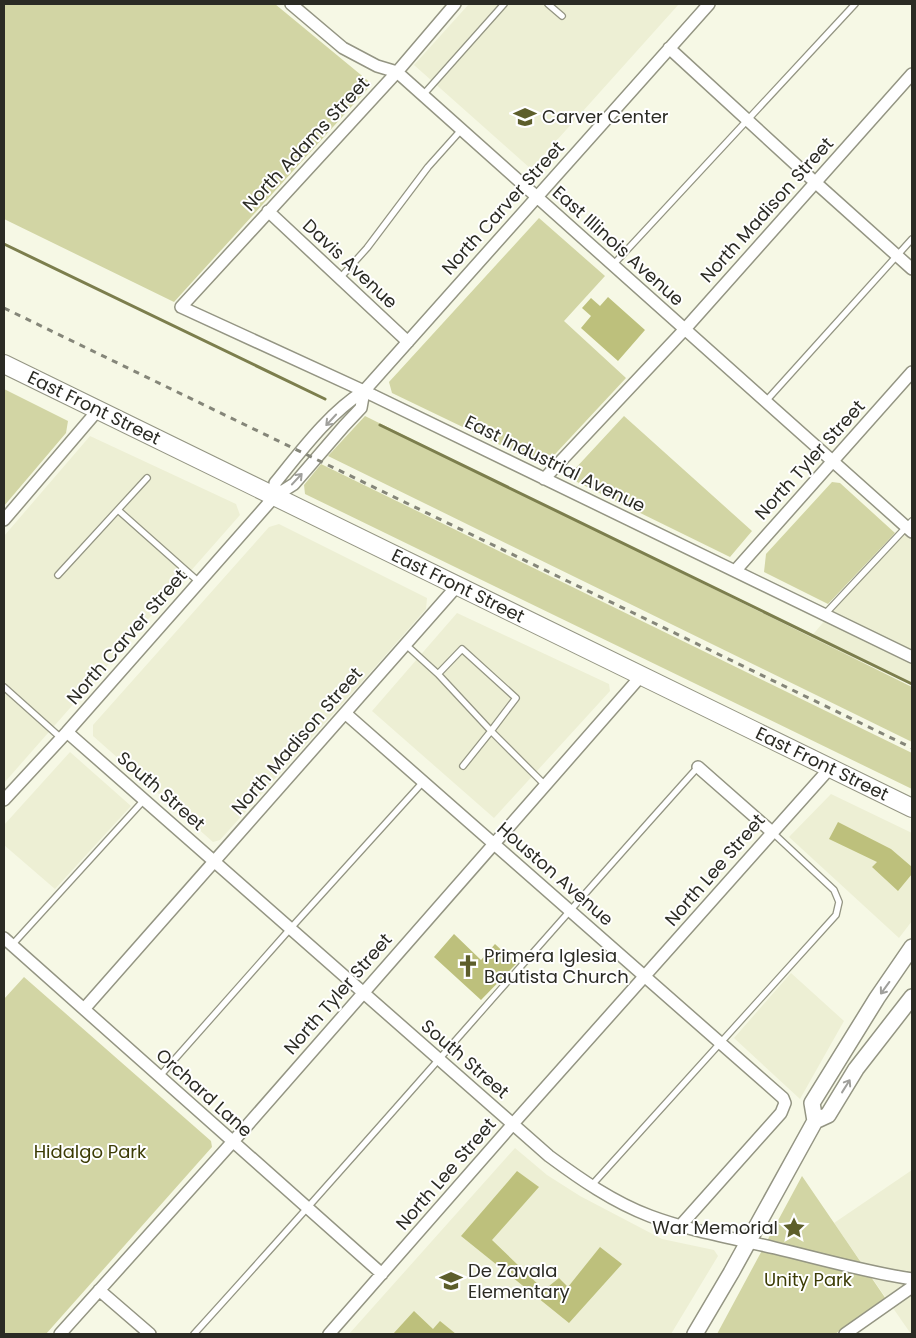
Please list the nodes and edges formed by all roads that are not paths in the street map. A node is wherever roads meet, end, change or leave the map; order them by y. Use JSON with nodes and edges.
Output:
{"nodes":[{"id":1,"x":455,"y":4,"type":"edge"},
{"id":2,"x":504,"y":4,"type":"edge"},
{"id":3,"x":548,"y":4,"type":"edge"},
{"id":4,"x":709,"y":4,"type":"edge"},
{"id":5,"x":855,"y":4,"type":"edge"},
{"id":6,"x":297,"y":6,"type":"edge"},
{"id":7,"x":562,"y":16,"type":"dead end"},
{"id":8,"x":669,"y":48,"type":"junction"},
{"id":9,"x":398,"y":72,"type":"junction"},
{"id":10,"x":912,"y":74,"type":"edge"},
{"id":11,"x":423,"y":95,"type":"junction"},
{"id":12,"x":748,"y":120,"type":"junction"},
{"id":13,"x":462,"y":129,"type":"junction"},
{"id":14,"x":816,"y":183,"type":"junction"},
{"id":15,"x":537,"y":197,"type":"junction"},
{"id":16,"x":268,"y":211,"type":"junction"},
{"id":17,"x":912,"y":239,"type":"edge"},
{"id":18,"x":897,"y":256,"type":"junction"},
{"id":19,"x":613,"y":265,"type":"junction"},
{"id":20,"x":912,"y":269,"type":"edge"},
{"id":21,"x":340,"y":278,"type":"junction"},
{"id":22,"x":181,"y":307,"type":"joint"},
{"id":23,"x":685,"y":329,"type":"junction"},
{"id":24,"x":408,"y":342,"type":"junction"},
{"id":25,"x":4,"y":364,"type":"edge"},
{"id":26,"x":912,"y":372,"type":"edge"},
{"id":27,"x":364,"y":391,"type":"junction"},
{"id":28,"x":766,"y":402,"type":"junction"},
{"id":29,"x":98,"y":410,"type":"junction"},
{"id":30,"x":833,"y":461,"type":"junction"},
{"id":31,"x":147,"y":478,"type":"dead end"},
{"id":32,"x":544,"y":479,"type":"junction"},
{"id":33,"x":275,"y":496,"type":"junction"},
{"id":34,"x":118,"y":510,"type":"junction"},
{"id":35,"x":4,"y":520,"type":"edge"},
{"id":36,"x":910,"y":527,"type":"edge"},
{"id":37,"x":734,"y":571,"type":"junction"},
{"id":38,"x":58,"y":575,"type":"dead end"},
{"id":39,"x":199,"y":582,"type":"junction"},
{"id":40,"x":457,"y":586,"type":"junction"},
{"id":41,"x":825,"y":614,"type":"junction"},
{"id":42,"x":406,"y":644,"type":"junction"},
{"id":43,"x":912,"y":657,"type":"edge"},
{"id":44,"x":438,"y":674,"type":"junction"},
{"id":45,"x":641,"y":676,"type":"junction"},
{"id":46,"x":4,"y":687,"type":"edge"},
{"id":47,"x":345,"y":713,"type":"junction"},
{"id":48,"x":491,"y":731,"type":"junction"},
{"id":49,"x":64,"y":735,"type":"junction"},
{"id":50,"x":463,"y":766,"type":"dead end"},
{"id":51,"x":698,"y":767,"type":"joint"},
{"id":52,"x":830,"y":768,"type":"junction"},
{"id":53,"x":423,"y":782,"type":"junction"},
{"id":54,"x":545,"y":785,"type":"junction"},
{"id":55,"x":4,"y":800,"type":"edge"},
{"id":56,"x":144,"y":800,"type":"junction"},
{"id":57,"x":912,"y":808,"type":"edge"},
{"id":58,"x":772,"y":832,"type":"junction"},
{"id":59,"x":493,"y":844,"type":"junction"},
{"id":60,"x":214,"y":861,"type":"junction"},
{"id":61,"x":569,"y":910,"type":"junction"},
{"id":62,"x":290,"y":929,"type":"junction"},
{"id":63,"x":8,"y":942,"type":"edge"},
{"id":64,"x":912,"y":947,"type":"edge"},
{"id":65,"x":644,"y":977,"type":"junction"},
{"id":66,"x":363,"y":993,"type":"junction"},
{"id":67,"x":912,"y":997,"type":"edge"},
{"id":68,"x":84,"y":1009,"type":"junction"},
{"id":69,"x":719,"y":1043,"type":"junction"},
{"id":70,"x":438,"y":1060,"type":"junction"},
{"id":71,"x":159,"y":1077,"type":"junction"},
{"id":72,"x":815,"y":1121,"type":"junction"},
{"id":73,"x":512,"y":1124,"type":"junction"},
{"id":74,"x":232,"y":1141,"type":"junction"},
{"id":75,"x":591,"y":1186,"type":"junction"},
{"id":76,"x":308,"y":1209,"type":"junction"},
{"id":77,"x":682,"y":1226,"type":"junction"},
{"id":78,"x":748,"y":1241,"type":"junction"},
{"id":79,"x":382,"y":1274,"type":"junction"},
{"id":80,"x":912,"y":1279,"type":"edge"},
{"id":81,"x":912,"y":1287,"type":"edge"},
{"id":82,"x":100,"y":1290,"type":"junction"},
{"id":83,"x":60,"y":1334,"type":"edge"},
{"id":84,"x":150,"y":1334,"type":"edge"},
{"id":85,"x":194,"y":1334,"type":"edge"},
{"id":86,"x":329,"y":1334,"type":"edge"},
{"id":87,"x":695,"y":1334,"type":"edge"},
{"id":88,"x":845,"y":1334,"type":"edge"}],
"edges":[{"from":1,"to":9,"type":"street","name":"North Adams Street"},
{"from":2,"to":11,"type":"lane"},
{"from":3,"to":7,"type":"lane"},
{"from":4,"to":8,"type":"street","name":"North Carver Street"},
{"from":5,"to":12,"type":"lane"},
{"from":6,"to":9,"type":"street","name":"East Illinois Avenue"},
{"from":8,"to":12,"type":"street"},
{"from":8,"to":15,"type":"street","name":"North Carver Street"},
{"from":9,"to":11,"type":"street","name":"East Illinois Avenue"},
{"from":9,"to":16,"type":"street","name":"North Adams Street"},
{"from":10,"to":14,"type":"street","name":"North Madison Street"},
{"from":11,"to":13,"type":"street","name":"East Illinois Avenue"},
{"from":12,"to":14,"type":"street"},
{"from":12,"to":19,"type":"lane"},
{"from":13,"to":15,"type":"street","name":"East Illinois Avenue"},
{"from":13,"to":21,"type":"lane"},
{"from":14,"to":18,"type":"street"},
{"from":14,"to":23,"type":"street","name":"North Madison Street"},
{"from":15,"to":19,"type":"street","name":"East Illinois Avenue"},
{"from":15,"to":24,"type":"street","name":"North Carver Street"},
{"from":16,"to":21,"type":"street","name":"Davis Avenue"},
{"from":16,"to":22,"type":"street","name":"North Adams Street"},
{"from":17,"to":18,"type":"lane"},
{"from":18,"to":20,"type":"street"},
{"from":18,"to":28,"type":"lane"},
{"from":19,"to":23,"type":"street","name":"East Illinois Avenue"},
{"from":21,"to":24,"type":"street","name":"Davis Avenue"},
{"from":22,"to":27,"type":"street","name":"East Industrial Avenue"},
{"from":23,"to":28,"type":"street","name":"East Illinois Avenue"},
{"from":23,"to":32,"type":"street","name":"North Madison Street"},
{"from":24,"to":27,"type":"street","name":"North Carver Street"},
{"from":25,"to":29,"type":"main road","name":"East Front Street"},
{"from":26,"to":30,"type":"street","name":"North Tyler Street"},
{"from":27,"to":32,"type":"street","name":"East Industrial Avenue"},
{"from":27,"to":33,"type":"street","name":"North Carver Street"},
{"from":28,"to":30,"type":"street","name":"East Illinois Avenue"},
{"from":29,"to":33,"type":"main road","name":"East Front Street"},
{"from":29,"to":35,"type":"street"},
{"from":30,"to":36,"type":"street","name":"East Illinois Avenue"},
{"from":30,"to":37,"type":"street","name":"North Tyler Street"},
{"from":31,"to":34,"type":"lane"},
{"from":32,"to":37,"type":"street","name":"East Industrial Avenue"},
{"from":33,"to":39,"type":"street","name":"North Carver Street"},
{"from":33,"to":40,"type":"main road","name":"East Front Street"},
{"from":34,"to":38,"type":"lane"},
{"from":34,"to":39,"type":"lane"},
{"from":36,"to":41,"type":"lane"},
{"from":37,"to":41,"type":"street","name":"East Industrial Avenue"},
{"from":39,"to":49,"type":"street","name":"North Carver Street"},
{"from":40,"to":42,"type":"street","name":"North Madison Street"},
{"from":40,"to":45,"type":"main road","name":"East Front Street"},
{"from":41,"to":43,"type":"street","name":"East Industrial Avenue"},
{"from":42,"to":44,"type":"lane"},
{"from":42,"to":47,"type":"street","name":"North Madison Street"},
{"from":44,"to":48,"type":"lane"},
{"from":44,"to":48,"type":"lane"},
{"from":45,"to":52,"type":"main road","name":"East Front Street"},
{"from":45,"to":54,"type":"street","name":"North Tyler Street"},
{"from":46,"to":49,"type":"lane"},
{"from":47,"to":53,"type":"street","name":"Houston Avenue"},
{"from":47,"to":60,"type":"street","name":"North Madison Street"},
{"from":48,"to":50,"type":"lane"},
{"from":48,"to":54,"type":"lane"},
{"from":49,"to":55,"type":"street","name":"North Carver Street"},
{"from":49,"to":56,"type":"street","name":"South Street"},
{"from":51,"to":58,"type":"street"},
{"from":51,"to":61,"type":"lane"},
{"from":52,"to":57,"type":"main road","name":"East Front Street"},
{"from":52,"to":58,"type":"street","name":"North Lee Street"},
{"from":53,"to":59,"type":"street","name":"Houston Avenue"},
{"from":53,"to":62,"type":"lane"},
{"from":54,"to":59,"type":"street","name":"North Tyler Street"},
{"from":56,"to":60,"type":"street","name":"South Street"},
{"from":56,"to":63,"type":"lane"},
{"from":58,"to":65,"type":"street","name":"North Lee Street"},
{"from":58,"to":69,"type":"lane"},
{"from":59,"to":61,"type":"street","name":"Houston Avenue"},
{"from":59,"to":66,"type":"street","name":"North Tyler Street"},
{"from":60,"to":62,"type":"street","name":"South Street"},
{"from":60,"to":68,"type":"street","name":"North Madison Street"},
{"from":61,"to":65,"type":"street","name":"Houston Avenue"},
{"from":61,"to":70,"type":"lane"},
{"from":62,"to":66,"type":"street","name":"South Street"},
{"from":62,"to":71,"type":"lane"},
{"from":63,"to":68,"type":"street","name":"Orchard Lane"},
{"from":64,"to":72,"type":"main road","one_way":true},
{"from":65,"to":69,"type":"street","name":"Houston Avenue"},
{"from":65,"to":73,"type":"street","name":"North Lee Street"},
{"from":66,"to":70,"type":"street","name":"South Street"},
{"from":66,"to":74,"type":"street","name":"North Tyler Street"},
{"from":72,"to":67,"type":"main road","one_way":true},
{"from":68,"to":71,"type":"street","name":"Orchard Lane"},
{"from":69,"to":75,"type":"lane"},
{"from":69,"to":77,"type":"street","name":"Houston Avenue"},
{"from":70,"to":73,"type":"street","name":"South Street"},
{"from":70,"to":76,"type":"lane"},
{"from":71,"to":74,"type":"street","name":"Orchard Lane"},
{"from":72,"to":78,"type":"main road"},
{"from":73,"to":75,"type":"street","name":"South Street"},
{"from":73,"to":79,"type":"street","name":"North Lee Street"},
{"from":74,"to":76,"type":"street","name":"Orchard Lane"},
{"from":74,"to":82,"type":"street","name":"North Tyler Street"},
{"from":75,"to":77,"type":"street","name":"South Street"},
{"from":76,"to":79,"type":"street","name":"Orchard Lane"},
{"from":76,"to":85,"type":"lane"},
{"from":77,"to":78,"type":"street","name":"South Street"},
{"from":78,"to":80,"type":"street","name":"South Street"},
{"from":78,"to":87,"type":"main road"},
{"from":79,"to":86,"type":"street","name":"North Lee Street"},
{"from":81,"to":88,"type":"street"},
{"from":82,"to":83,"type":"street","name":"North Tyler Street"},
{"from":82,"to":84,"type":"street"}]}
